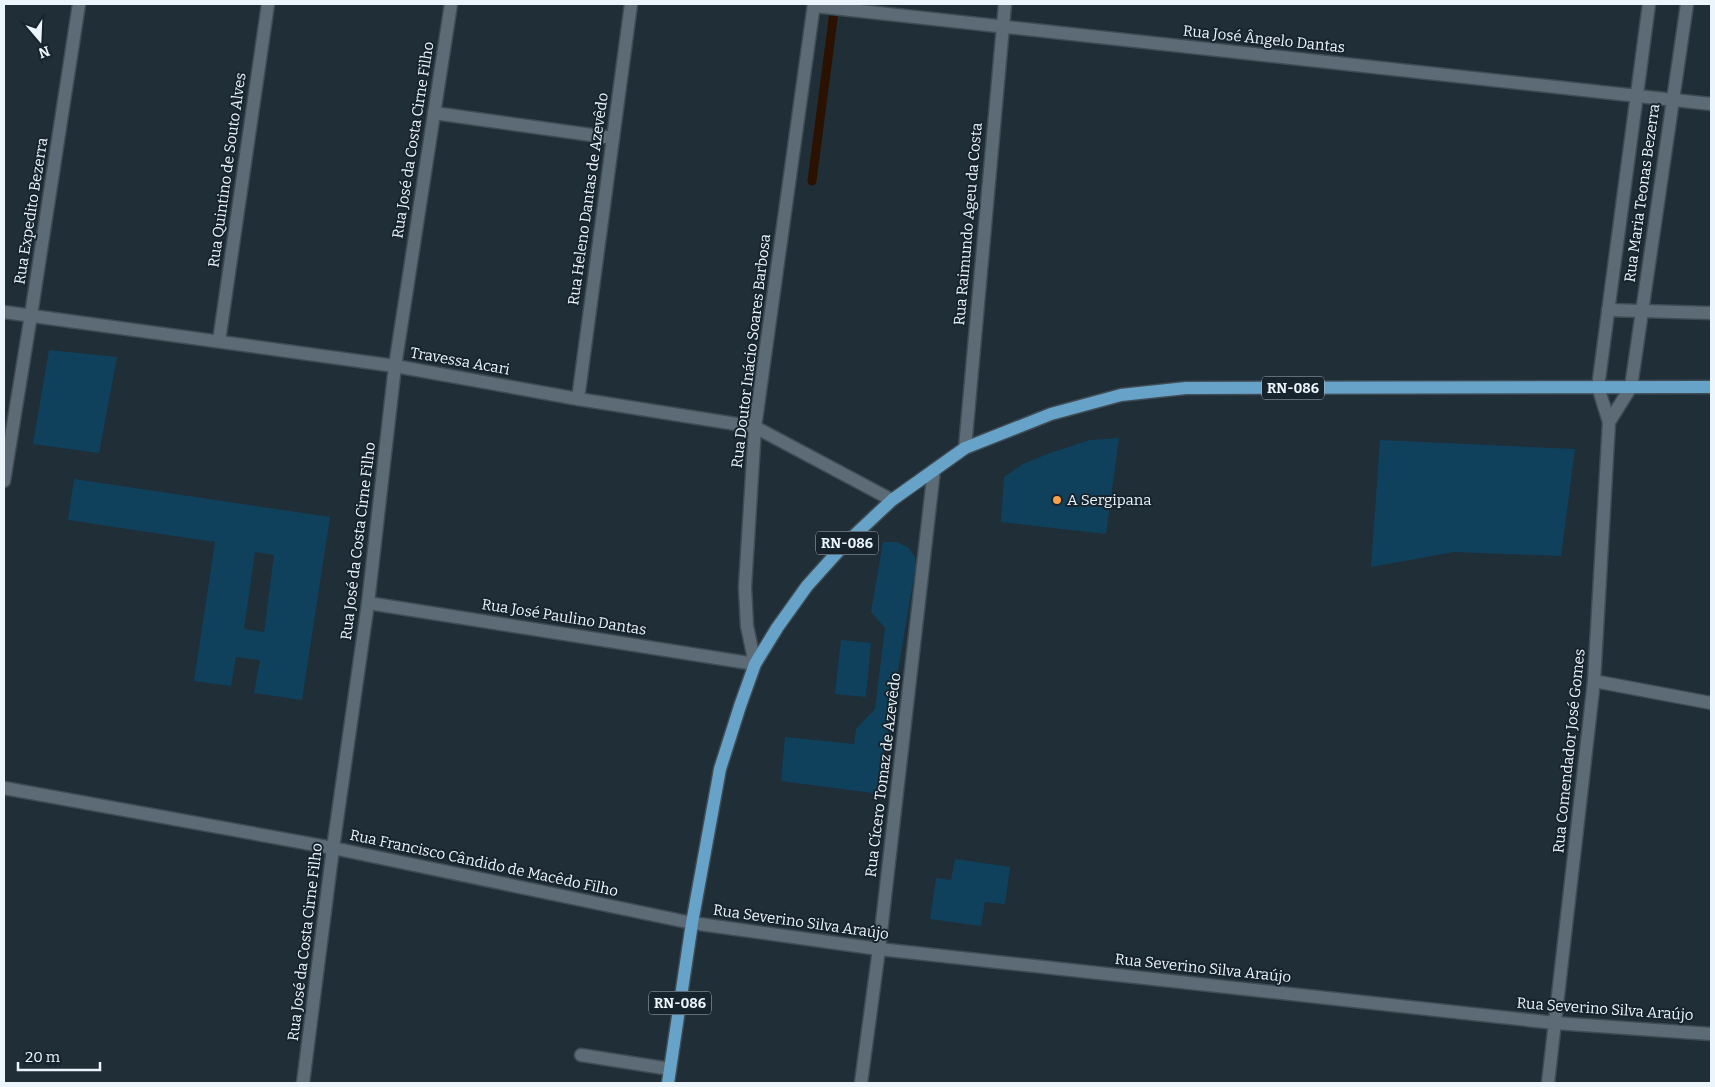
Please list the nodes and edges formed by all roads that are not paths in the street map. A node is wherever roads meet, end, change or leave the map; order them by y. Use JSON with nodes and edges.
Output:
{"nodes":[{"id":1,"x":79,"y":4,"type":"edge"},
{"id":2,"x":268,"y":4,"type":"edge"},
{"id":3,"x":451,"y":4,"type":"edge"},
{"id":4,"x":630,"y":4,"type":"edge"},
{"id":5,"x":1005,"y":4,"type":"edge"},
{"id":6,"x":1649,"y":4,"type":"edge"},
{"id":7,"x":1687,"y":4,"type":"edge"},
{"id":8,"x":814,"y":5,"type":"edge"},
{"id":9,"x":1002,"y":27,"type":"junction"},
{"id":10,"x":1638,"y":96,"type":"junction"},
{"id":11,"x":1673,"y":100,"type":"junction"},
{"id":12,"x":1711,"y":104,"type":"edge"},
{"id":13,"x":434,"y":113,"type":"junction"},
{"id":14,"x":613,"y":138,"type":"junction"},
{"id":15,"x":1608,"y":310,"type":"junction"},
{"id":16,"x":1641,"y":311,"type":"junction"},
{"id":17,"x":4,"y":312,"type":"edge"},
{"id":18,"x":1711,"y":312,"type":"edge"},
{"id":19,"x":32,"y":315,"type":"junction"},
{"id":20,"x":219,"y":341,"type":"junction"},
{"id":21,"x":395,"y":366,"type":"junction"},
{"id":22,"x":1598,"y":387,"type":"junction"},
{"id":23,"x":1630,"y":387,"type":"junction"},
{"id":24,"x":1711,"y":387,"type":"edge"},
{"id":25,"x":578,"y":399,"type":"junction"},
{"id":26,"x":1609,"y":422,"type":"junction"},
{"id":27,"x":755,"y":428,"type":"junction"},
{"id":28,"x":965,"y":448,"type":"junction"},
{"id":29,"x":934,"y":470,"type":"junction"},
{"id":30,"x":4,"y":482,"type":"edge"},
{"id":31,"x":892,"y":500,"type":"junction"},
{"id":32,"x":368,"y":603,"type":"junction"},
{"id":33,"x":755,"y":664,"type":"junction"},
{"id":34,"x":1594,"y":681,"type":"junction"},
{"id":35,"x":1711,"y":703,"type":"edge"},
{"id":36,"x":4,"y":788,"type":"edge"},
{"id":37,"x":333,"y":848,"type":"junction"},
{"id":38,"x":692,"y":923,"type":"junction"},
{"id":39,"x":879,"y":949,"type":"junction"},
{"id":40,"x":1555,"y":1023,"type":"junction"},
{"id":41,"x":1711,"y":1034,"type":"edge"},
{"id":42,"x":581,"y":1055,"type":"dead end"},
{"id":43,"x":670,"y":1069,"type":"junction"},
{"id":44,"x":303,"y":1083,"type":"edge"},
{"id":45,"x":668,"y":1083,"type":"edge"},
{"id":46,"x":862,"y":1083,"type":"edge"},
{"id":47,"x":1548,"y":1083,"type":"edge"}],
"edges":[{"from":1,"to":19,"type":"street","name":"Rua Expedito Bezerra"},
{"from":2,"to":20,"type":"street","name":"Rua Quintino de Souto Alves"},
{"from":3,"to":13,"type":"street","name":"Rua José da Costa Cirne Filho"},
{"from":4,"to":14,"type":"street","name":"Rua Heleno Dantas de Azevêdo"},
{"from":5,"to":9,"type":"street","name":"Rua Raimundo Ageu da Costa"},
{"from":6,"to":10,"type":"street","name":"Rua Maria Teonas Bezerra"},
{"from":7,"to":11,"type":"street","name":"Rua Maria Teonas Bezerra"},
{"from":8,"to":9,"type":"street","name":"Rua José Ângelo Dantas"},
{"from":8,"to":27,"type":"street","name":"Rua Doutor Inácio Soares Barbosa"},
{"from":9,"to":10,"type":"street","name":"Rua José Ângelo Dantas"},
{"from":9,"to":28,"type":"street","name":"Rua Raimundo Ageu da Costa"},
{"from":10,"to":11,"type":"street","name":"Rua José Ângelo Dantas"},
{"from":10,"to":15,"type":"street","name":"Rua Maria Teonas Bezerra"},
{"from":11,"to":12,"type":"street","name":"Rua José Ângelo Dantas"},
{"from":11,"to":16,"type":"street","name":"Rua Maria Teonas Bezerra"},
{"from":13,"to":14,"type":"street"},
{"from":13,"to":21,"type":"street","name":"Rua José da Costa Cirne Filho"},
{"from":14,"to":25,"type":"street","name":"Rua Heleno Dantas de Azevêdo"},
{"from":15,"to":16,"type":"street"},
{"from":15,"to":22,"type":"street","name":"Rua Maria Teonas Bezerra"},
{"from":16,"to":18,"type":"street"},
{"from":16,"to":23,"type":"street","name":"Rua Maria Teonas Bezerra"},
{"from":17,"to":19,"type":"street","name":"Travessa Acari"},
{"from":19,"to":20,"type":"street","name":"Travessa Acari"},
{"from":19,"to":30,"type":"street","name":"Rua Expedito Bezerra"},
{"from":20,"to":21,"type":"street","name":"Travessa Acari"},
{"from":21,"to":25,"type":"street","name":"Travessa Acari"},
{"from":21,"to":32,"type":"street","name":"Rua José da Costa Cirne Filho"},
{"from":22,"to":23,"type":"main road","number":"RN-086"},
{"from":22,"to":26,"type":"street","name":"Rua Comendador José Gomes"},
{"from":22,"to":28,"type":"main road","number":"RN-086"},
{"from":23,"to":24,"type":"main road","number":"RN-086"},
{"from":23,"to":26,"type":"street","name":"Rua Comendador José Gomes"},
{"from":25,"to":27,"type":"street","name":"Travessa Acari"},
{"from":26,"to":34,"type":"street","name":"Rua Comendador José Gomes"},
{"from":27,"to":31,"type":"street","name":"Travessa Acari"},
{"from":27,"to":33,"type":"street","name":"Rua Doutor Inácio Soares Barbosa"},
{"from":28,"to":29,"type":"main road","number":"RN-086"},
{"from":29,"to":31,"type":"main road","number":"RN-086"},
{"from":29,"to":39,"type":"street","name":"Rua Cícero Tomaz de Azevêdo"},
{"from":31,"to":33,"type":"main road","number":"RN-086"},
{"from":32,"to":33,"type":"street","name":"Rua José Paulino Dantas"},
{"from":32,"to":37,"type":"street","name":"Rua José da Costa Cirne Filho"},
{"from":33,"to":38,"type":"main road","number":"RN-086"},
{"from":34,"to":35,"type":"street"},
{"from":34,"to":40,"type":"street","name":"Rua Comendador José Gomes"},
{"from":36,"to":37,"type":"street","name":"Rua Francisco Cândido de Macêdo Filho"},
{"from":37,"to":38,"type":"street","name":"Rua Francisco Cândido de Macêdo Filho"},
{"from":37,"to":44,"type":"street","name":"Rua José da Costa Cirne Filho"},
{"from":38,"to":39,"type":"street","name":"Rua Severino Silva Araújo"},
{"from":38,"to":43,"type":"main road","number":"RN-086"},
{"from":39,"to":40,"type":"street","name":"Rua Severino Silva Araújo"},
{"from":39,"to":46,"type":"street","name":"Rua Cícero Tomaz de Azevêdo"},
{"from":40,"to":41,"type":"street","name":"Rua Severino Silva Araújo"},
{"from":40,"to":47,"type":"street","name":"Rua Comendador José Gomes"},
{"from":42,"to":43,"type":"street"},
{"from":43,"to":45,"type":"main road","number":"RN-086"}]}
